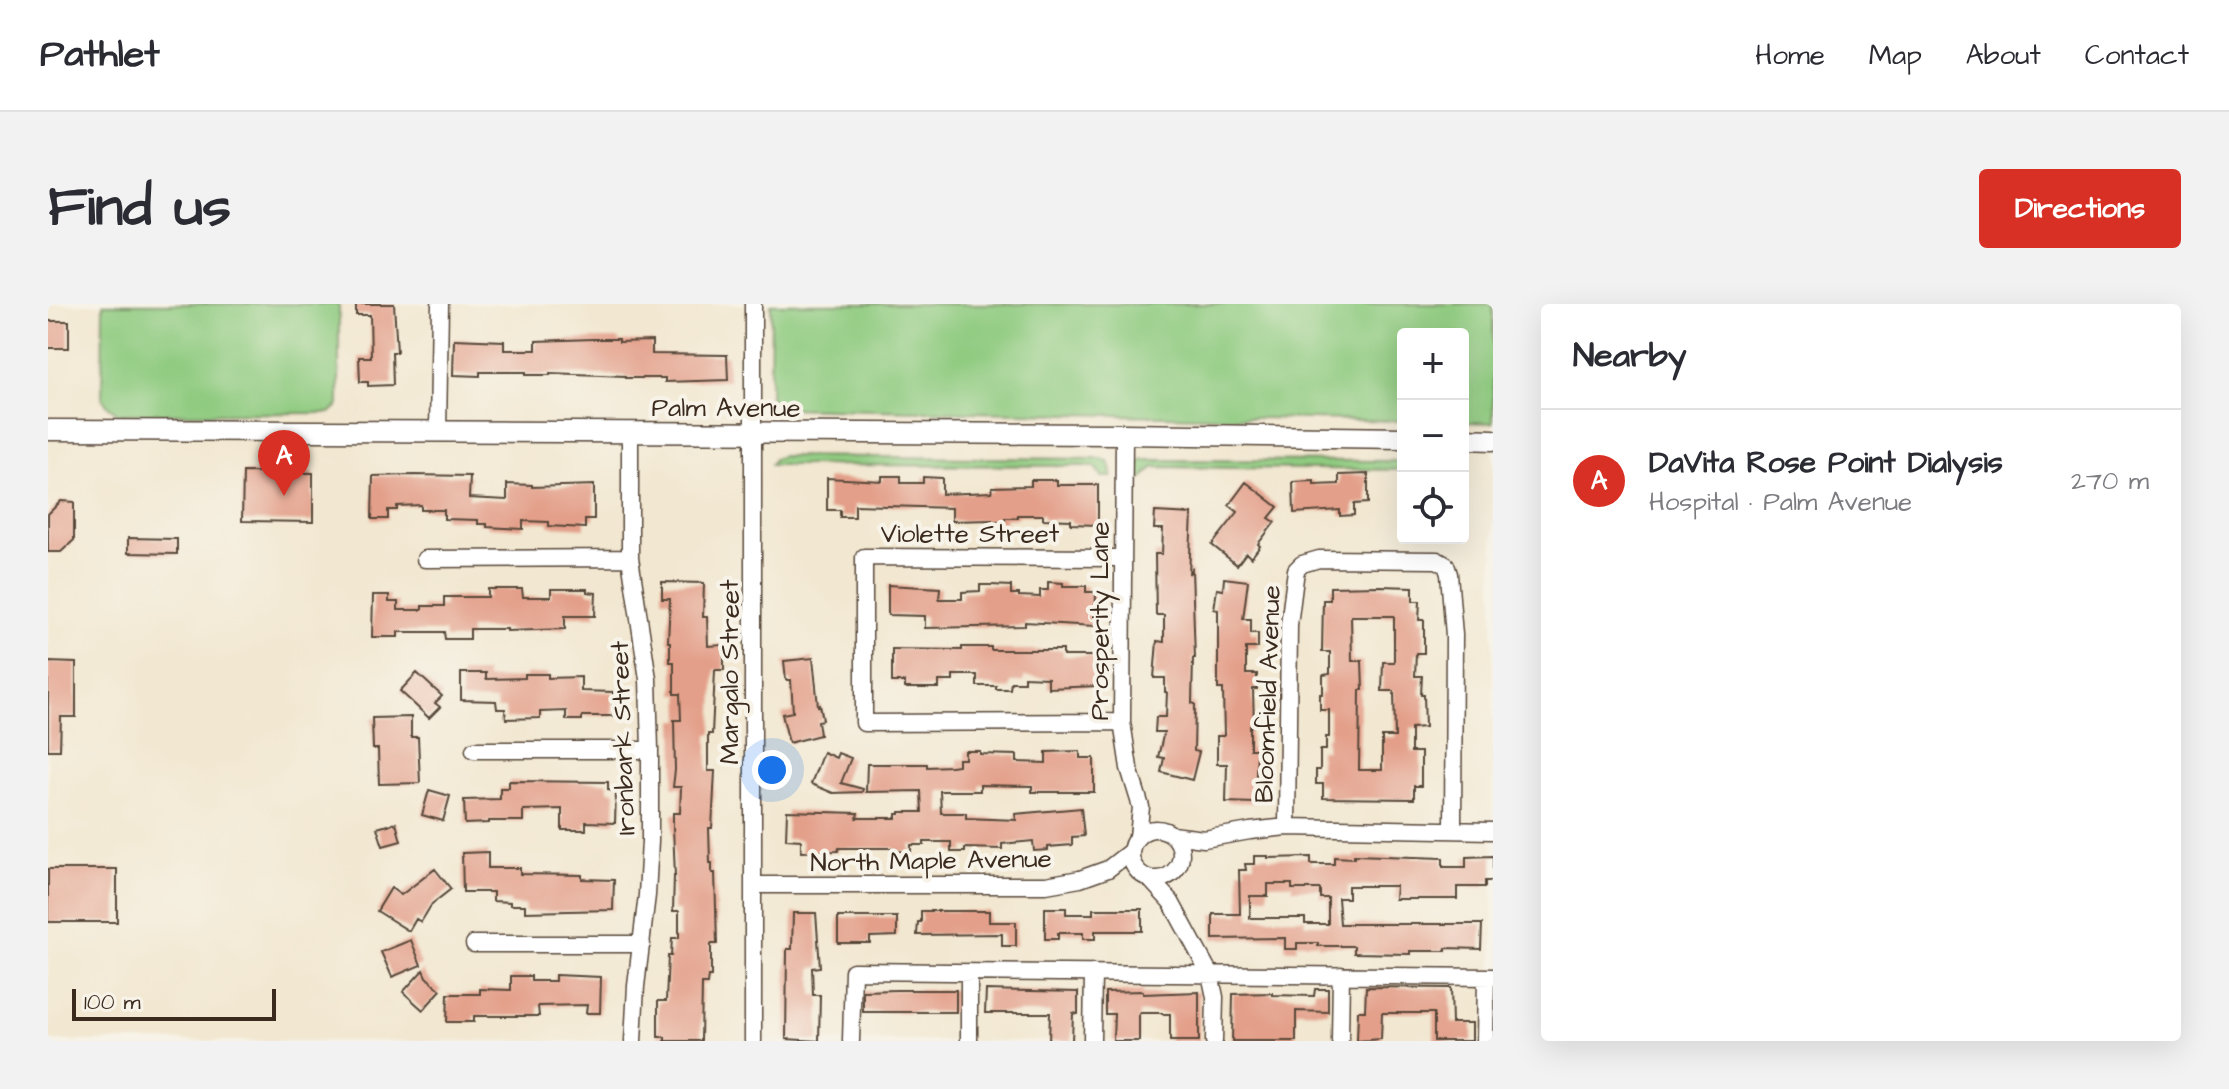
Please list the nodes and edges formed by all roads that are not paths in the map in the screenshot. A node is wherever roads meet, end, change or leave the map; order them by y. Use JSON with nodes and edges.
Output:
{"nodes":[{"id":1,"x":440,"y":304,"type":"edge"},
{"id":2,"x":753,"y":304,"type":"edge"},
{"id":3,"x":48,"y":430,"type":"edge"},
{"id":4,"x":438,"y":432,"type":"junction"},
{"id":5,"x":630,"y":433,"type":"junction"},
{"id":6,"x":753,"y":433,"type":"junction"},
{"id":7,"x":1124,"y":434,"type":"junction"},
{"id":8,"x":1397,"y":438,"type":"edge"},
{"id":9,"x":1469,"y":439,"type":"edge"},
{"id":10,"x":1493,"y":440,"type":"edge"},
{"id":11,"x":630,"y":558,"type":"junction"},
{"id":12,"x":1123,"y":558,"type":"junction"},
{"id":13,"x":425,"y":559,"type":"dead end"},
{"id":14,"x":1122,"y":722,"type":"junction"},
{"id":15,"x":474,"y":750,"type":"dead end"},
{"id":16,"x":650,"y":750,"type":"junction"},
{"id":17,"x":1141,"y":807,"type":"junction"},
{"id":18,"x":1287,"y":827,"type":"junction"},
{"id":19,"x":1453,"y":830,"type":"junction"},
{"id":20,"x":1493,"y":831,"type":"edge"},
{"id":21,"x":1167,"y":832,"type":"junction"},
{"id":22,"x":1204,"y":839,"type":"junction"},
{"id":23,"x":1135,"y":844,"type":"junction"},
{"id":24,"x":1177,"y":865,"type":"junction"},
{"id":25,"x":1108,"y":869,"type":"junction"},
{"id":26,"x":1144,"y":875,"type":"junction"},
{"id":27,"x":753,"y":885,"type":"junction"},
{"id":28,"x":1171,"y":902,"type":"junction"},
{"id":29,"x":474,"y":944,"type":"dead end"},
{"id":30,"x":642,"y":944,"type":"junction"},
{"id":31,"x":969,"y":972,"type":"junction"},
{"id":32,"x":1093,"y":973,"type":"junction"},
{"id":33,"x":1210,"y":974,"type":"junction"},
{"id":34,"x":1341,"y":975,"type":"junction"},
{"id":35,"x":1489,"y":977,"type":"edge"},
{"id":36,"x":633,"y":1041,"type":"edge"},
{"id":37,"x":753,"y":1041,"type":"edge"},
{"id":38,"x":851,"y":1041,"type":"edge"},
{"id":39,"x":969,"y":1041,"type":"edge"},
{"id":40,"x":1092,"y":1041,"type":"edge"},
{"id":41,"x":1214,"y":1041,"type":"edge"},
{"id":42,"x":1340,"y":1041,"type":"edge"},
{"id":43,"x":1485,"y":1041,"type":"edge"}],
"edges":[{"from":1,"to":4,"type":"street"},
{"from":2,"to":6,"type":"street","name":"Margalo Street"},
{"from":3,"to":4,"type":"main road","name":"Palm Avenue"},
{"from":4,"to":5,"type":"main road","name":"Palm Avenue"},
{"from":5,"to":6,"type":"main road","name":"Palm Avenue"},
{"from":5,"to":11,"type":"street","name":"Ironbark Street"},
{"from":6,"to":7,"type":"main road","name":"Palm Avenue"},
{"from":6,"to":27,"type":"street","name":"Margalo Street"},
{"from":7,"to":8,"type":"main road","name":"Palm Avenue"},
{"from":7,"to":12,"type":"street","name":"Prosperity Lane"},
{"from":9,"to":10,"type":"main road"},
{"from":11,"to":13,"type":"street"},
{"from":11,"to":16,"type":"street","name":"Ironbark Street"},
{"from":12,"to":14,"type":"street","name":"Prosperity Lane"},
{"from":12,"to":14,"type":"street","name":"Violette Street"},
{"from":14,"to":17,"type":"street","name":"Prosperity Lane"},
{"from":15,"to":16,"type":"street"},
{"from":16,"to":30,"type":"street","name":"Ironbark Street"},
{"from":17,"to":21,"type":"street","name":"Prosperity Lane"},
{"from":17,"to":23,"type":"street","name":"Prosperity Lane"},
{"from":18,"to":19,"type":"street","name":"North Maple Avenue"},
{"from":18,"to":19,"type":"street","name":"Bloomfield Avenue"},
{"from":18,"to":22,"type":"street","name":"North Maple Avenue"},
{"from":19,"to":20,"type":"street","name":"North Maple Avenue"},
{"from":21,"to":22,"type":"street","name":"North Maple Avenue"},
{"from":21,"to":23,"type":"street","name":"North Maple Avenue"},
{"from":21,"to":24,"type":"street"},
{"from":22,"to":24,"type":"street","name":"North Maple Avenue"},
{"from":23,"to":25,"type":"street","name":"North Maple Avenue"},
{"from":23,"to":26,"type":"street"},
{"from":24,"to":26,"type":"street","name":"North Maple Avenue"},
{"from":24,"to":28,"type":"street"},
{"from":25,"to":26,"type":"street","name":"North Maple Avenue"},
{"from":25,"to":27,"type":"street","name":"North Maple Avenue"},
{"from":26,"to":28,"type":"street"},
{"from":27,"to":37,"type":"street","name":"Margalo Street"},
{"from":28,"to":33,"type":"street"},
{"from":29,"to":30,"type":"street"},
{"from":30,"to":36,"type":"street","name":"Ironbark Street"},
{"from":31,"to":32,"type":"street"},
{"from":31,"to":38,"type":"street"},
{"from":31,"to":39,"type":"street"},
{"from":32,"to":33,"type":"street"},
{"from":32,"to":40,"type":"street"},
{"from":33,"to":34,"type":"street"},
{"from":33,"to":41,"type":"street"},
{"from":34,"to":35,"type":"street"},
{"from":34,"to":42,"type":"street"},
{"from":35,"to":43,"type":"street"}]}
